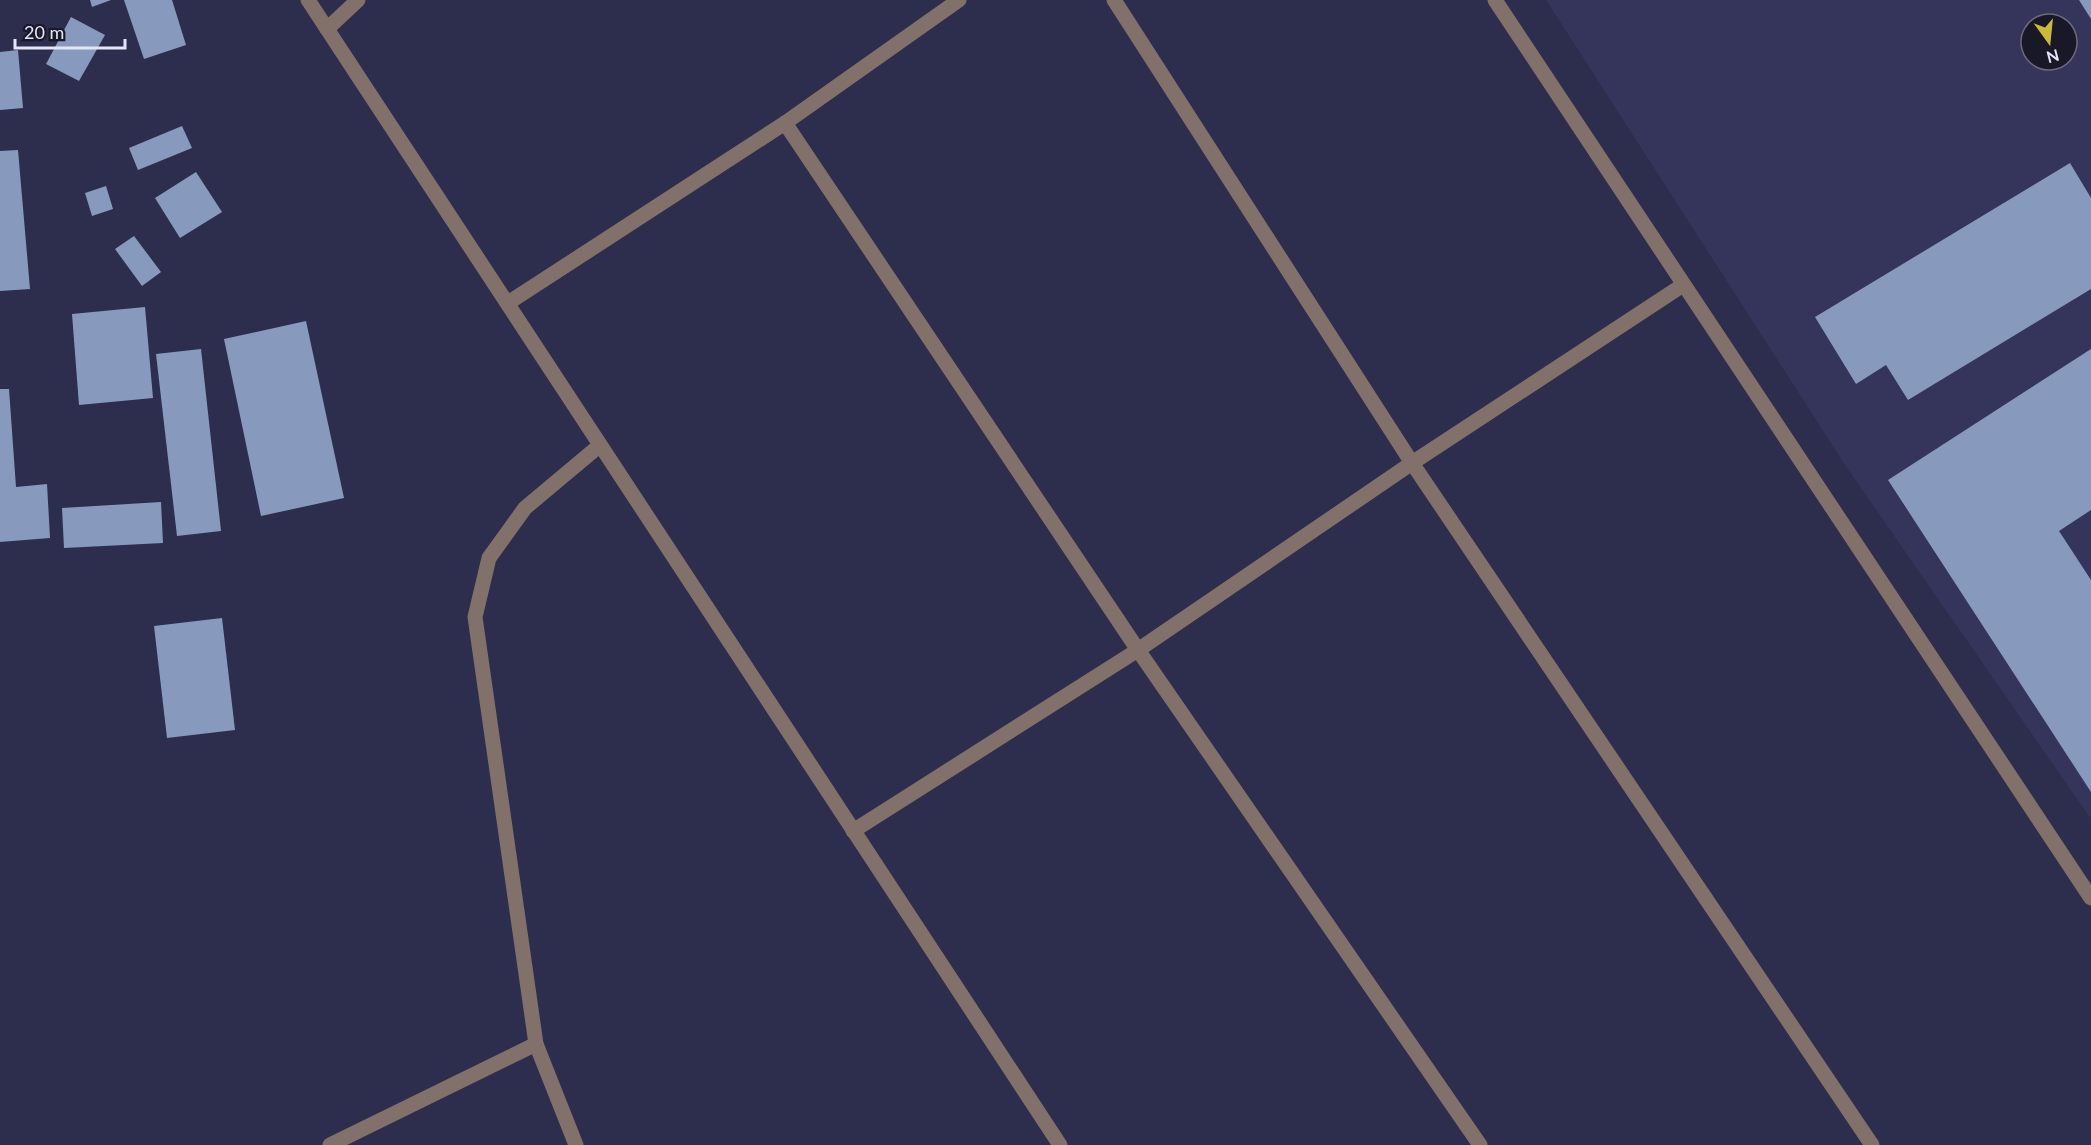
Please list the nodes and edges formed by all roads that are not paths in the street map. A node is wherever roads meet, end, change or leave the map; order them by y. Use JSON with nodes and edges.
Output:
{"nodes":[{"id":1,"x":308,"y":0,"type":"edge"},
{"id":2,"x":358,"y":0,"type":"edge"},
{"id":3,"x":959,"y":0,"type":"edge"},
{"id":4,"x":1114,"y":0,"type":"edge"},
{"id":5,"x":1495,"y":0,"type":"edge"},
{"id":6,"x":327,"y":29,"type":"junction"},
{"id":7,"x":785,"y":123,"type":"junction"},
{"id":8,"x":1683,"y":285,"type":"junction"},
{"id":9,"x":508,"y":303,"type":"junction"},
{"id":10,"x":599,"y":446,"type":"junction"},
{"id":11,"x":1412,"y":463,"type":"junction"},
{"id":12,"x":1138,"y":650,"type":"junction"},
{"id":13,"x":853,"y":831,"type":"junction"},
{"id":14,"x":2091,"y":898,"type":"edge"},
{"id":15,"x":536,"y":1044,"type":"junction"},
{"id":16,"x":330,"y":1145,"type":"edge"},
{"id":17,"x":576,"y":1145,"type":"edge"},
{"id":18,"x":1060,"y":1145,"type":"edge"},
{"id":19,"x":1480,"y":1145,"type":"edge"},
{"id":20,"x":1872,"y":1145,"type":"edge"}],
"edges":[{"from":1,"to":6,"type":"street"},
{"from":2,"to":6,"type":"street"},
{"from":3,"to":7,"type":"street"},
{"from":4,"to":11,"type":"street"},
{"from":5,"to":8,"type":"street"},
{"from":6,"to":9,"type":"street"},
{"from":7,"to":9,"type":"street"},
{"from":7,"to":12,"type":"street"},
{"from":8,"to":11,"type":"street"},
{"from":8,"to":14,"type":"street"},
{"from":9,"to":10,"type":"street"},
{"from":10,"to":13,"type":"street"},
{"from":10,"to":15,"type":"street"},
{"from":11,"to":12,"type":"street"},
{"from":11,"to":20,"type":"street"},
{"from":12,"to":13,"type":"street"},
{"from":12,"to":19,"type":"street"},
{"from":13,"to":18,"type":"street"},
{"from":15,"to":16,"type":"street"},
{"from":15,"to":17,"type":"street"}]}
